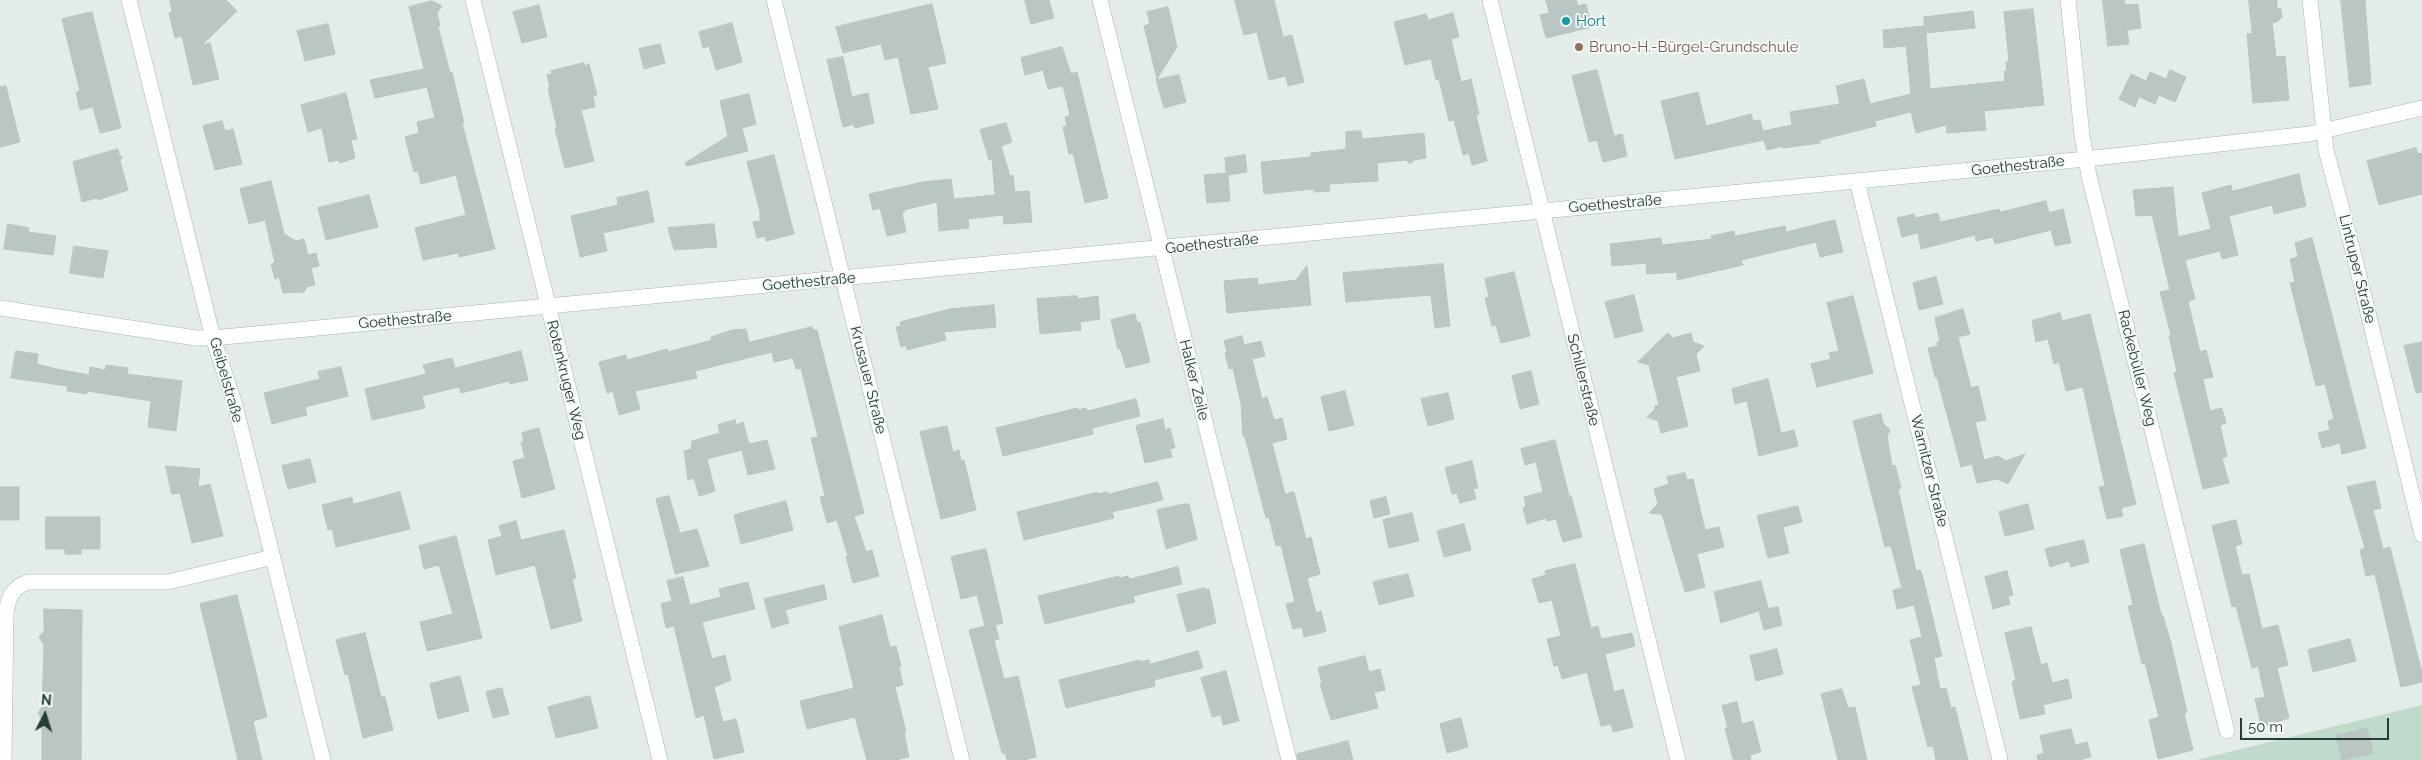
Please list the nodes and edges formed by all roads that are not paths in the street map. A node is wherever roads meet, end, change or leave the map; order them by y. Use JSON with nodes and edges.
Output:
{"nodes":[{"id":1,"x":129,"y":0,"type":"edge"},
{"id":2,"x":473,"y":0,"type":"edge"},
{"id":3,"x":774,"y":0,"type":"edge"},
{"id":4,"x":1100,"y":0,"type":"edge"},
{"id":5,"x":1490,"y":0,"type":"edge"},
{"id":6,"x":2068,"y":0,"type":"edge"},
{"id":7,"x":2310,"y":0,"type":"edge"},
{"id":8,"x":2422,"y":108,"type":"edge"},
{"id":9,"x":2323,"y":132,"type":"junction"},
{"id":10,"x":2086,"y":159,"type":"junction"},
{"id":11,"x":1857,"y":182,"type":"junction"},
{"id":12,"x":1542,"y":210,"type":"junction"},
{"id":13,"x":1161,"y":249,"type":"junction"},
{"id":14,"x":844,"y":278,"type":"junction"},
{"id":15,"x":548,"y":307,"type":"junction"},
{"id":16,"x":0,"y":308,"type":"edge"},
{"id":17,"x":213,"y":338,"type":"junction"},
{"id":18,"x":2422,"y":535,"type":"edge"},
{"id":19,"x":273,"y":557,"type":"junction"},
{"id":20,"x":2228,"y":731,"type":"dead end"},
{"id":21,"x":4,"y":760,"type":"edge"},
{"id":22,"x":323,"y":760,"type":"edge"},
{"id":23,"x":660,"y":760,"type":"edge"},
{"id":24,"x":962,"y":760,"type":"edge"},
{"id":25,"x":1290,"y":760,"type":"edge"},
{"id":26,"x":1678,"y":760,"type":"edge"},
{"id":27,"x":2000,"y":760,"type":"edge"}],
"edges":[{"from":1,"to":17,"type":"street","name":"Geibelstraße"},
{"from":2,"to":15,"type":"street","name":"Rotenkruger Weg"},
{"from":3,"to":14,"type":"street","name":"Krusauer Straße"},
{"from":4,"to":13,"type":"street","name":"Halker Zeile"},
{"from":5,"to":12,"type":"street","name":"Schillerstraße"},
{"from":6,"to":10,"type":"street","name":"Rackebüller Weg"},
{"from":7,"to":9,"type":"street","name":"Lintruper Straße"},
{"from":8,"to":9,"type":"street","name":"Goethestraße"},
{"from":9,"to":10,"type":"street","name":"Goethestraße"},
{"from":9,"to":18,"type":"street","name":"Lintruper Straße"},
{"from":10,"to":11,"type":"street","name":"Goethestraße"},
{"from":10,"to":20,"type":"street","name":"Rackebüller Weg"},
{"from":11,"to":12,"type":"street","name":"Goethestraße"},
{"from":11,"to":27,"type":"street","name":"Warnitzer Straße"},
{"from":12,"to":13,"type":"street","name":"Goethestraße"},
{"from":12,"to":26,"type":"street","name":"Schillerstraße"},
{"from":13,"to":14,"type":"street","name":"Goethestraße"},
{"from":13,"to":25,"type":"street","name":"Halker Zeile"},
{"from":14,"to":15,"type":"street","name":"Goethestraße"},
{"from":14,"to":24,"type":"street","name":"Krusauer Straße"},
{"from":15,"to":17,"type":"street","name":"Goethestraße"},
{"from":15,"to":23,"type":"street","name":"Rotenkruger Weg"},
{"from":16,"to":17,"type":"street","name":"Goethestraße"},
{"from":17,"to":19,"type":"street","name":"Geibelstraße"},
{"from":19,"to":21,"type":"street"},
{"from":19,"to":22,"type":"street","name":"Geibelstraße"}]}
